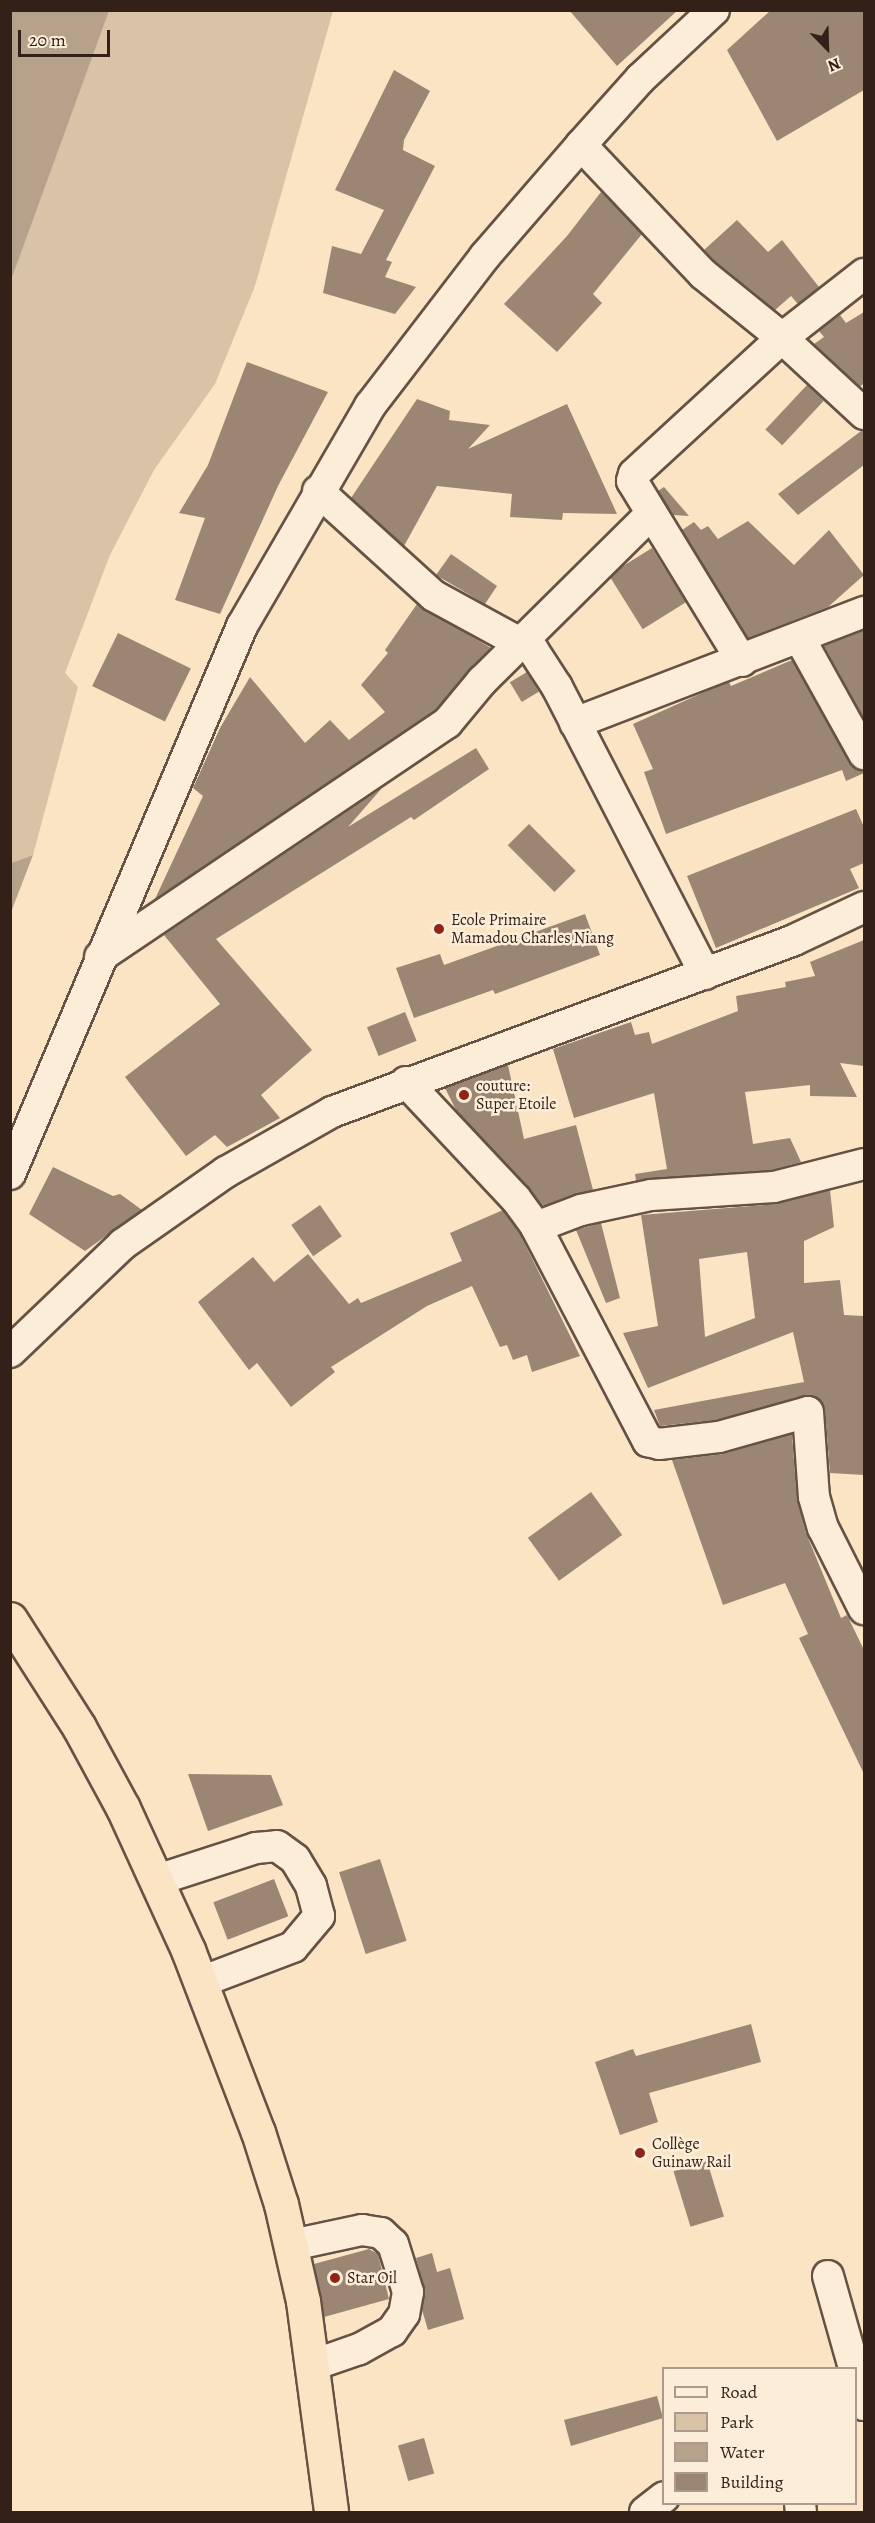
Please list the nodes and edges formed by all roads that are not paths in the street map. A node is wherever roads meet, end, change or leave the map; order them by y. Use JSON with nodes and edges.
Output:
{"nodes":[{"id":1,"x":714,"y":10,"type":"edge"},
{"id":2,"x":581,"y":145,"type":"junction"},
{"id":3,"x":864,"y":274,"type":"edge"},
{"id":4,"x":782,"y":338,"type":"junction"},
{"id":5,"x":864,"y":414,"type":"edge"},
{"id":6,"x":318,"y":491,"type":"junction"},
{"id":7,"x":651,"y":514,"type":"junction"},
{"id":8,"x":864,"y":612,"type":"edge"},
{"id":9,"x":800,"y":639,"type":"junction"},
{"id":10,"x":523,"y":642,"type":"junction"},
{"id":11,"x":742,"y":661,"type":"junction"},
{"id":12,"x":575,"y":723,"type":"junction"},
{"id":13,"x":864,"y":754,"type":"edge"},
{"id":14,"x":864,"y":907,"type":"edge"},
{"id":15,"x":100,"y":957,"type":"junction"},
{"id":16,"x":705,"y":974,"type":"junction"},
{"id":17,"x":406,"y":1082,"type":"junction"},
{"id":18,"x":864,"y":1164,"type":"edge"},
{"id":19,"x":10,"y":1174,"type":"edge"},
{"id":20,"x":536,"y":1227,"type":"junction"},
{"id":21,"x":10,"y":1352,"type":"edge"},
{"id":22,"x":857,"y":1576,"type":"edge"},
{"id":23,"x":864,"y":1609,"type":"edge"},
{"id":24,"x":10,"y":1619,"type":"edge"},
{"id":25,"x":157,"y":1880,"type":"junction"},
{"id":26,"x":201,"y":1982,"type":"junction"},
{"id":27,"x":292,"y":2246,"type":"junction"},
{"id":28,"x":828,"y":2276,"type":"dead end"},
{"id":29,"x":313,"y":2365,"type":"junction"},
{"id":30,"x":854,"y":2367,"type":"edge"},
{"id":31,"x":857,"y":2380,"type":"edge"},
{"id":32,"x":864,"y":2404,"type":"edge"},
{"id":33,"x":662,"y":2498,"type":"edge"},
{"id":34,"x":331,"y":2512,"type":"edge"},
{"id":35,"x":645,"y":2512,"type":"edge"}],
"edges":[{"from":1,"to":2,"type":"street"},
{"from":2,"to":4,"type":"street"},
{"from":2,"to":6,"type":"street"},
{"from":3,"to":4,"type":"street"},
{"from":4,"to":5,"type":"street"},
{"from":4,"to":7,"type":"street"},
{"from":6,"to":10,"type":"street"},
{"from":6,"to":15,"type":"street"},
{"from":7,"to":10,"type":"street"},
{"from":7,"to":11,"type":"street"},
{"from":8,"to":9,"type":"street"},
{"from":9,"to":11,"type":"street"},
{"from":9,"to":13,"type":"street"},
{"from":10,"to":12,"type":"street"},
{"from":10,"to":15,"type":"street"},
{"from":11,"to":12,"type":"street"},
{"from":12,"to":16,"type":"street"},
{"from":14,"to":16,"type":"street"},
{"from":15,"to":19,"type":"street"},
{"from":16,"to":17,"type":"street"},
{"from":17,"to":20,"type":"street"},
{"from":17,"to":21,"type":"street"},
{"from":18,"to":20,"type":"street"},
{"from":20,"to":22,"type":"street"},
{"from":22,"to":23,"type":"street"},
{"from":24,"to":25,"type":"highway"},
{"from":25,"to":26,"type":"highway"},
{"from":25,"to":26,"type":"street"},
{"from":26,"to":27,"type":"highway"},
{"from":27,"to":29,"type":"highway"},
{"from":27,"to":29,"type":"street"},
{"from":28,"to":30,"type":"street"},
{"from":29,"to":34,"type":"highway"},
{"from":31,"to":32,"type":"street"},
{"from":33,"to":35,"type":"street"}]}
